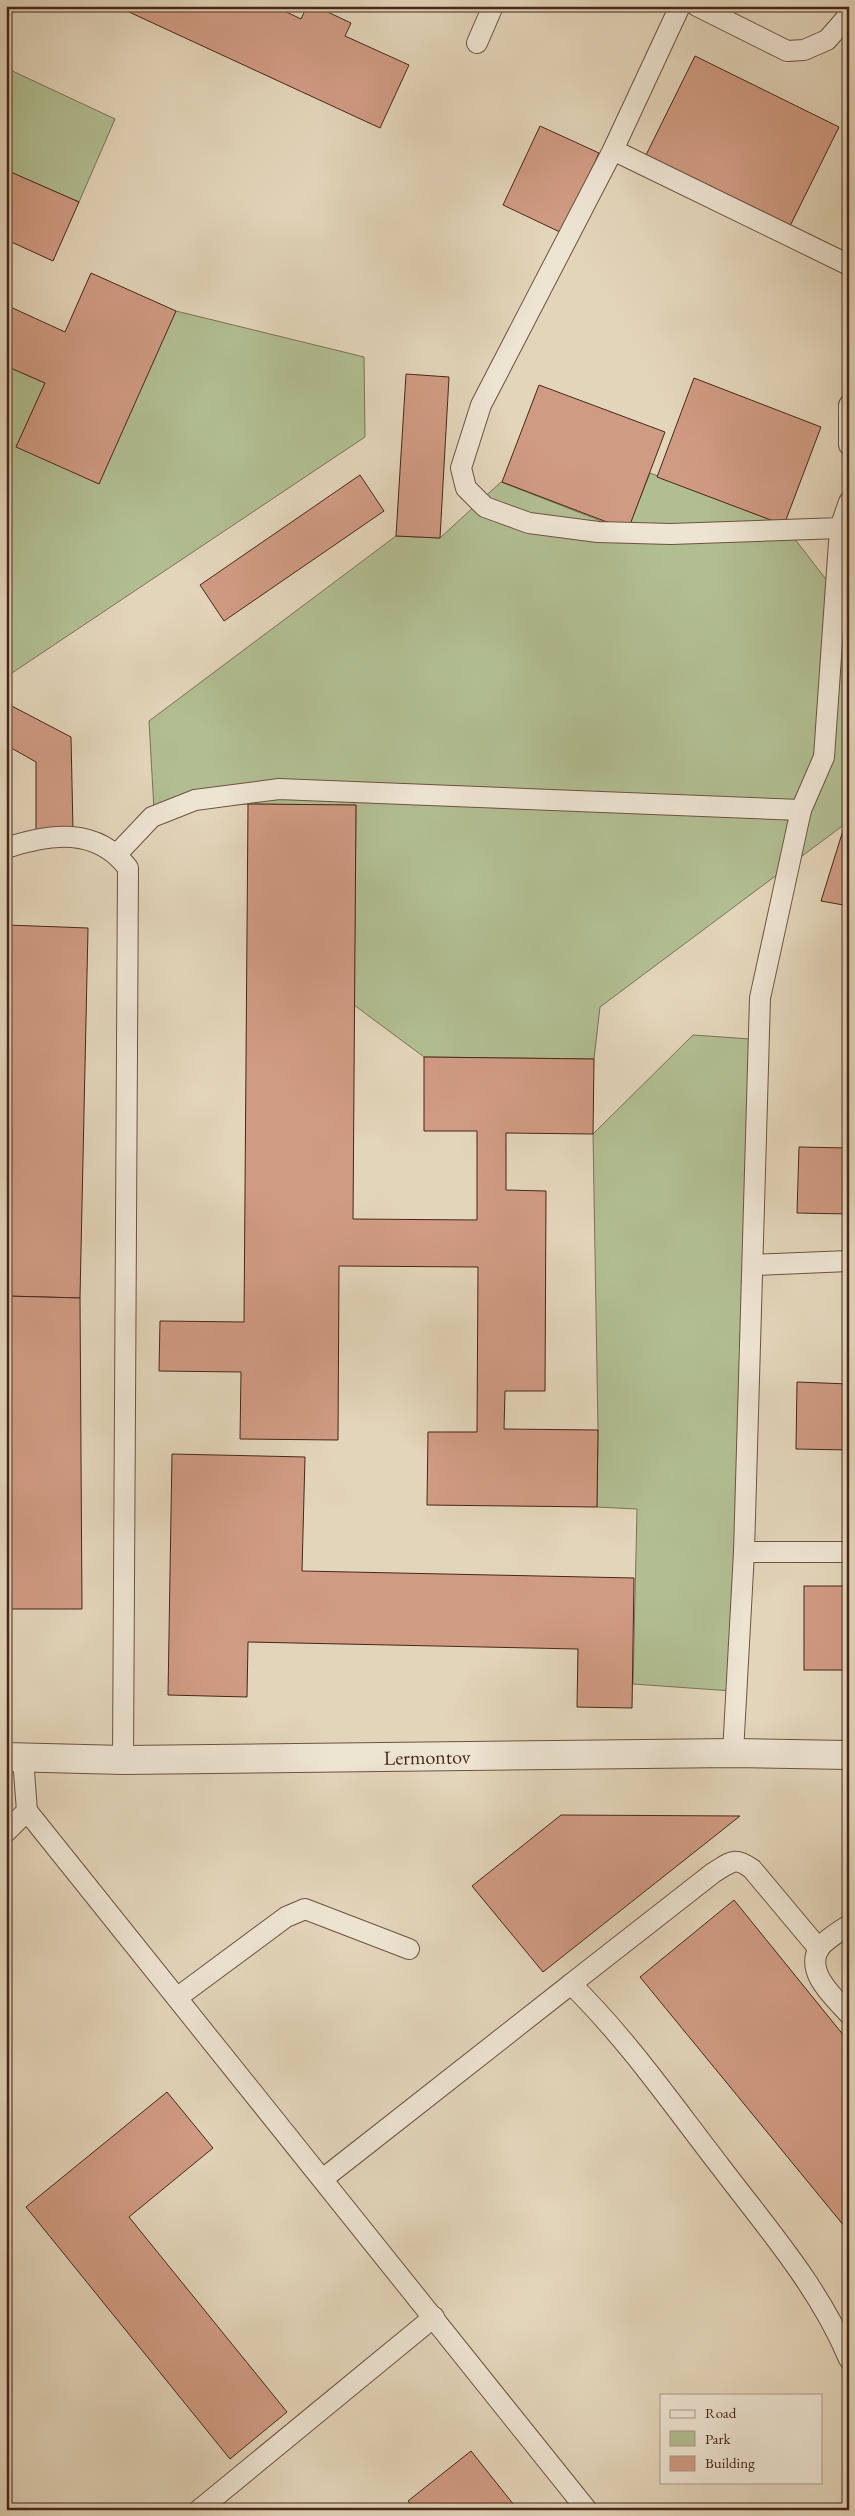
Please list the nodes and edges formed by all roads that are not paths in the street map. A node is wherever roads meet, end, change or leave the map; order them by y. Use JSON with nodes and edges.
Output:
{"nodes":[{"id":1,"x":493,"y":6,"type":"edge"},
{"id":2,"x":680,"y":6,"type":"edge"},
{"id":3,"x":697,"y":6,"type":"edge"},
{"id":4,"x":849,"y":15,"type":"edge"},
{"id":5,"x":477,"y":43,"type":"dead end"},
{"id":6,"x":613,"y":150,"type":"junction"},
{"id":7,"x":849,"y":265,"type":"edge"},
{"id":8,"x":849,"y":405,"type":"edge"},
{"id":9,"x":849,"y":445,"type":"edge"},
{"id":10,"x":849,"y":502,"type":"edge"},
{"id":11,"x":840,"y":528,"type":"junction"},
{"id":12,"x":801,"y":810,"type":"junction"},
{"id":13,"x":6,"y":848,"type":"edge"},
{"id":14,"x":117,"y":854,"type":"junction"},
{"id":15,"x":849,"y":1261,"type":"edge"},
{"id":16,"x":753,"y":1265,"type":"junction"},
{"id":17,"x":744,"y":1552,"type":"junction"},
{"id":18,"x":849,"y":1552,"type":"edge"},
{"id":19,"x":733,"y":1753,"type":"junction"},
{"id":20,"x":849,"y":1755,"type":"edge"},
{"id":21,"x":15,"y":1758,"type":"edge"},
{"id":22,"x":123,"y":1760,"type":"junction"},
{"id":23,"x":27,"y":1811,"type":"junction"},
{"id":24,"x":6,"y":1832,"type":"edge"},
{"id":25,"x":849,"y":1924,"type":"edge"},
{"id":26,"x":409,"y":1948,"type":"dead end"},
{"id":27,"x":819,"y":1948,"type":"junction"},
{"id":28,"x":571,"y":1984,"type":"junction"},
{"id":29,"x":178,"y":1997,"type":"junction"},
{"id":30,"x":849,"y":2014,"type":"edge"},
{"id":31,"x":324,"y":2178,"type":"junction"},
{"id":32,"x":434,"y":2317,"type":"junction"},
{"id":33,"x":849,"y":2359,"type":"edge"},
{"id":34,"x":199,"y":2510,"type":"edge"},
{"id":35,"x":587,"y":2510,"type":"edge"}],
"edges":[{"from":1,"to":5,"type":"lane"},
{"from":2,"to":6,"type":"lane"},
{"from":3,"to":4,"type":"lane"},
{"from":6,"to":7,"type":"lane"},
{"from":6,"to":11,"type":"lane"},
{"from":8,"to":9,"type":"lane"},
{"from":10,"to":11,"type":"lane"},
{"from":11,"to":12,"type":"lane"},
{"from":12,"to":14,"type":"lane"},
{"from":12,"to":16,"type":"lane"},
{"from":13,"to":14,"type":"lane"},
{"from":14,"to":22,"type":"lane"},
{"from":15,"to":16,"type":"lane"},
{"from":16,"to":17,"type":"lane"},
{"from":17,"to":18,"type":"lane"},
{"from":17,"to":19,"type":"lane"},
{"from":19,"to":20,"type":"street","name":"Lermontov"},
{"from":19,"to":22,"type":"street","name":"Lermontov"},
{"from":21,"to":22,"type":"street","name":"Lermontov"},
{"from":21,"to":23,"type":"lane"},
{"from":23,"to":24,"type":"lane"},
{"from":23,"to":29,"type":"lane"},
{"from":25,"to":27,"type":"lane"},
{"from":26,"to":29,"type":"lane"},
{"from":27,"to":28,"type":"lane"},
{"from":27,"to":30,"type":"lane"},
{"from":28,"to":31,"type":"lane"},
{"from":28,"to":33,"type":"lane"},
{"from":29,"to":31,"type":"lane"},
{"from":31,"to":32,"type":"lane"},
{"from":32,"to":34,"type":"lane"},
{"from":32,"to":35,"type":"lane"}]}
